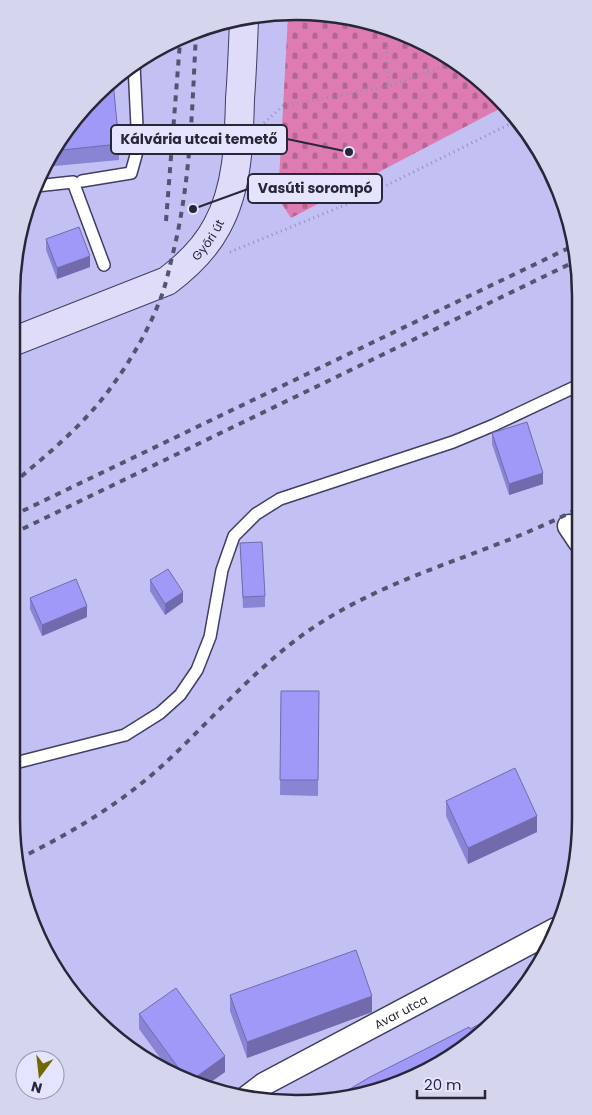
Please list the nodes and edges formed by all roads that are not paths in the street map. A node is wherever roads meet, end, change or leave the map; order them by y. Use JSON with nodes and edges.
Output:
{"nodes":[{"id":1,"x":244,"y":25,"type":"edge"},
{"id":2,"x":134,"y":73,"type":"edge"},
{"id":3,"x":82,"y":181,"type":"dead end"},
{"id":4,"x":43,"y":185,"type":"edge"},
{"id":5,"x":104,"y":265,"type":"dead end"},
{"id":6,"x":20,"y":339,"type":"edge"},
{"id":7,"x":572,"y":388,"type":"edge"},
{"id":8,"x":20,"y":762,"type":"edge"},
{"id":9,"x":547,"y":934,"type":"edge"},
{"id":10,"x":253,"y":1092,"type":"edge"}],
"edges":[{"from":1,"to":6,"type":"street","name":"Győri út"},
{"from":2,"to":3,"type":"lane"},
{"from":4,"to":5,"type":"lane"},
{"from":7,"to":8,"type":"lane"},
{"from":9,"to":10,"type":"street","name":"Avar utca"}]}
